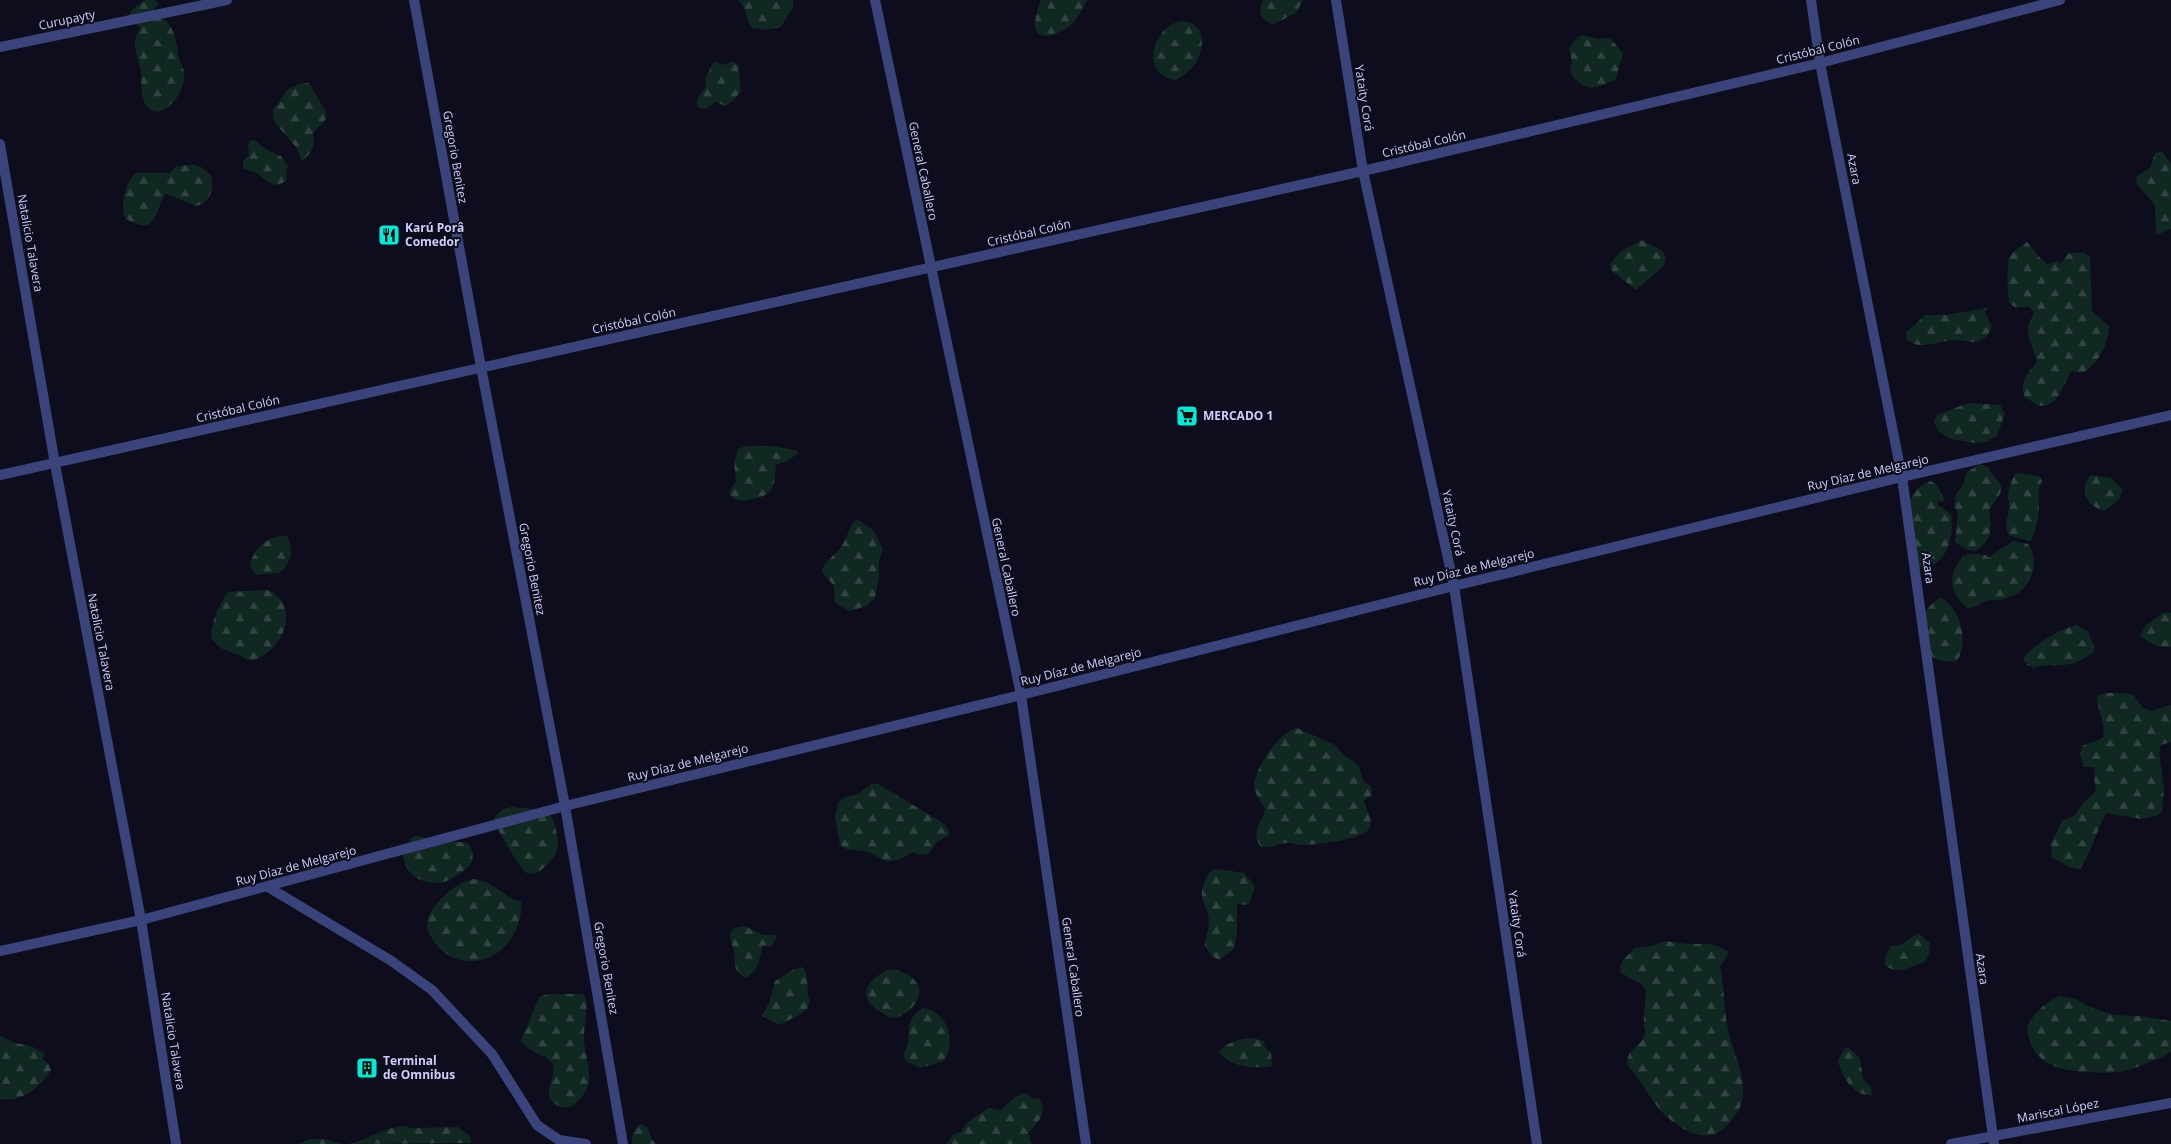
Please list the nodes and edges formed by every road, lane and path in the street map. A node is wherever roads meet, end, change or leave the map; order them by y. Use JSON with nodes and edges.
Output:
{"nodes":[{"id":1,"x":227,"y":0,"type":"edge"},
{"id":2,"x":414,"y":0,"type":"edge"},
{"id":3,"x":875,"y":0,"type":"edge"},
{"id":4,"x":1336,"y":0,"type":"edge"},
{"id":5,"x":1811,"y":0,"type":"edge"},
{"id":6,"x":2060,"y":0,"type":"edge"},
{"id":7,"x":0,"y":46,"type":"edge"},
{"id":8,"x":1820,"y":63,"type":"junction"},
{"id":9,"x":0,"y":144,"type":"edge"},
{"id":10,"x":1363,"y":171,"type":"junction"},
{"id":11,"x":930,"y":268,"type":"junction"},
{"id":12,"x":481,"y":367,"type":"junction"},
{"id":13,"x":2171,"y":415,"type":"edge"},
{"id":14,"x":55,"y":464,"type":"junction"},
{"id":15,"x":0,"y":475,"type":"edge"},
{"id":16,"x":1902,"y":477,"type":"junction"},
{"id":17,"x":1454,"y":586,"type":"junction"},
{"id":18,"x":1021,"y":695,"type":"junction"},
{"id":19,"x":565,"y":806,"type":"junction"},
{"id":20,"x":268,"y":887,"type":"junction"},
{"id":21,"x":141,"y":920,"type":"junction"},
{"id":22,"x":0,"y":951,"type":"edge"},
{"id":23,"x":2171,"y":1102,"type":"edge"},
{"id":24,"x":1993,"y":1140,"type":"edge"},
{"id":25,"x":176,"y":1144,"type":"edge"},
{"id":26,"x":586,"y":1144,"type":"edge"},
{"id":27,"x":623,"y":1144,"type":"edge"},
{"id":28,"x":1086,"y":1144,"type":"edge"},
{"id":29,"x":1537,"y":1144,"type":"edge"},
{"id":30,"x":1950,"y":1144,"type":"edge"}],
"edges":[{"from":1,"to":7,"type":"street","name":"Curupayty"},
{"from":2,"to":12,"type":"street","name":"Gregorio Benitez"},
{"from":3,"to":11,"type":"street","name":"General Caballero"},
{"from":4,"to":10,"type":"street","name":"Yataity Corá"},
{"from":5,"to":8,"type":"street","name":"Azara"},
{"from":6,"to":8,"type":"street","name":"Cristóbal Colón"},
{"from":8,"to":10,"type":"street","name":"Cristóbal Colón"},
{"from":8,"to":16,"type":"street","name":"Azara"},
{"from":9,"to":14,"type":"street","name":"Natalicio Talavera"},
{"from":10,"to":11,"type":"street","name":"Cristóbal Colón"},
{"from":10,"to":17,"type":"street","name":"Yataity Corá"},
{"from":11,"to":12,"type":"street","name":"Cristóbal Colón"},
{"from":11,"to":18,"type":"street","name":"General Caballero"},
{"from":12,"to":14,"type":"street","name":"Cristóbal Colón"},
{"from":12,"to":19,"type":"street","name":"Gregorio Benitez"},
{"from":13,"to":16,"type":"street","name":"Ruy Díaz de Melgarejo"},
{"from":14,"to":15,"type":"street","name":"Cristóbal Colón"},
{"from":14,"to":21,"type":"street","name":"Natalicio Talavera"},
{"from":16,"to":17,"type":"street","name":"Ruy Díaz de Melgarejo"},
{"from":16,"to":24,"type":"street","name":"Azara"},
{"from":17,"to":18,"type":"street","name":"Ruy Díaz de Melgarejo"},
{"from":17,"to":29,"type":"street","name":"Yataity Corá"},
{"from":18,"to":19,"type":"street","name":"Ruy Díaz de Melgarejo"},
{"from":18,"to":28,"type":"street","name":"General Caballero"},
{"from":19,"to":20,"type":"street","name":"Ruy Díaz de Melgarejo"},
{"from":19,"to":27,"type":"street","name":"Gregorio Benitez"},
{"from":20,"to":21,"type":"street","name":"Ruy Díaz de Melgarejo"},
{"from":20,"to":26,"type":"street"},
{"from":21,"to":22,"type":"street","name":"Ruy Díaz de Melgarejo"},
{"from":21,"to":25,"type":"street","name":"Natalicio Talavera"},
{"from":23,"to":24,"type":"street","name":"Mariscal López"},
{"from":24,"to":30,"type":"street","name":"Mariscal López"}]}
